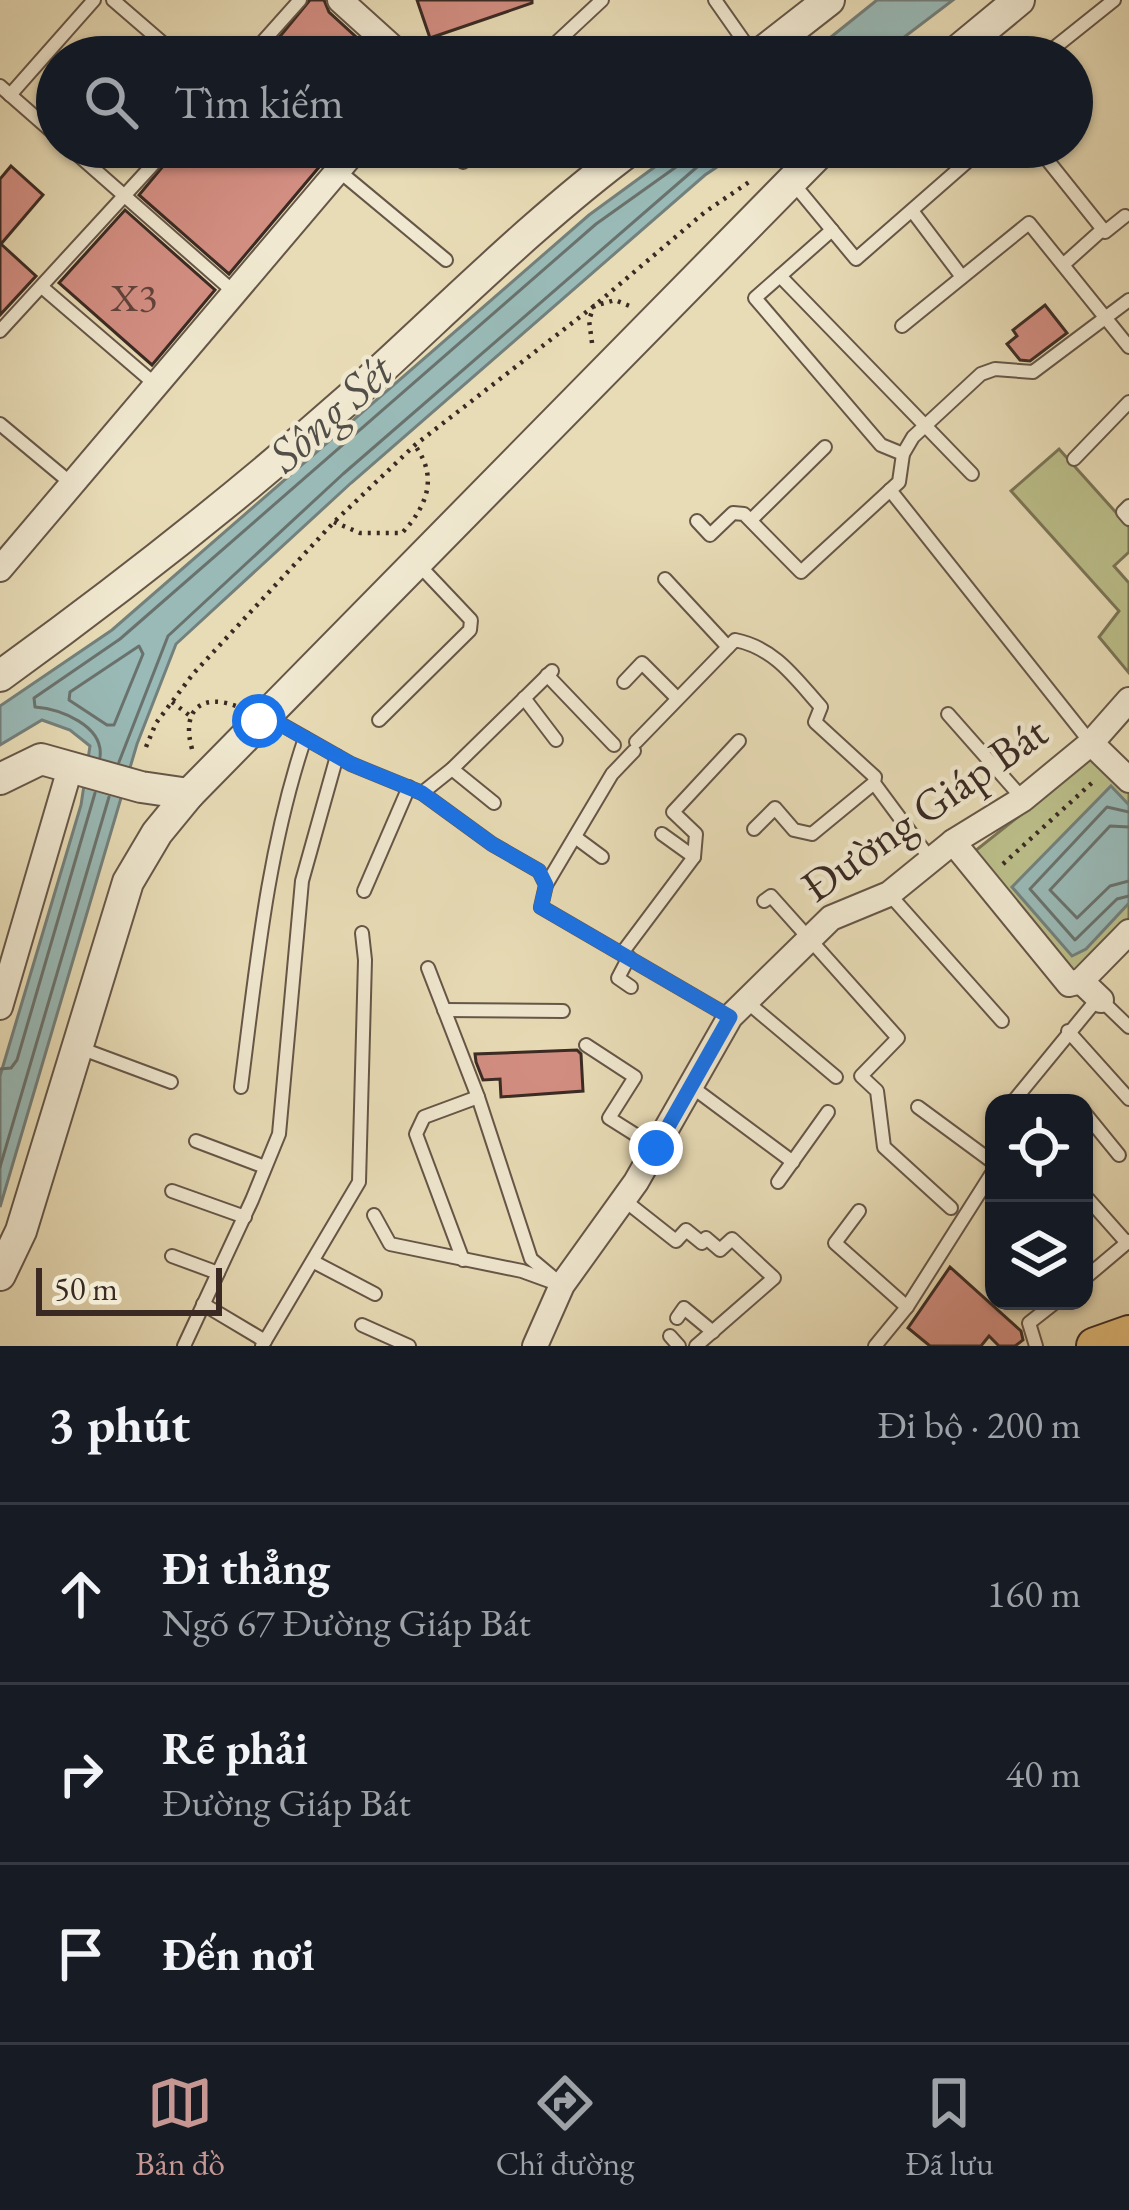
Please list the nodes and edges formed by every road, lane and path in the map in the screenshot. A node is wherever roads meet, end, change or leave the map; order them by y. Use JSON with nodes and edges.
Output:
{"nodes":[{"id":1,"x":94,"y":0,"type":"edge"},
{"id":2,"x":113,"y":0,"type":"edge"},
{"id":3,"x":300,"y":0,"type":"edge"},
{"id":4,"x":340,"y":0,"type":"edge"},
{"id":5,"x":602,"y":0,"type":"edge"},
{"id":6,"x":715,"y":0,"type":"edge"},
{"id":7,"x":830,"y":0,"type":"edge"},
{"id":8,"x":1019,"y":0,"type":"edge"},
{"id":9,"x":1114,"y":0,"type":"edge"},
{"id":10,"x":58,"y":36,"type":"edge"},
{"id":11,"x":155,"y":36,"type":"edge"},
{"id":12,"x":268,"y":36,"type":"edge"},
{"id":13,"x":380,"y":36,"type":"edge"},
{"id":14,"x":563,"y":36,"type":"edge"},
{"id":15,"x":741,"y":36,"type":"edge"},
{"id":16,"x":783,"y":36,"type":"edge"},
{"id":17,"x":975,"y":36,"type":"edge"},
{"id":18,"x":1069,"y":36,"type":"edge"},
{"id":19,"x":36,"y":59,"type":"edge"},
{"id":20,"x":5,"y":90,"type":"edge"},
{"id":21,"x":36,"y":117,"type":"edge"},
{"id":22,"x":93,"y":168,"type":"edge"},
{"id":23,"x":150,"y":168,"type":"edge"},
{"id":24,"x":341,"y":168,"type":"edge"},
{"id":25,"x":608,"y":168,"type":"edge"},
{"id":26,"x":791,"y":168,"type":"edge"},
{"id":27,"x":961,"y":168,"type":"edge"},
{"id":28,"x":1054,"y":168,"type":"edge"},
{"id":29,"x":339,"y":171,"type":"junction"},
{"id":30,"x":776,"y":177,"type":"junction"},
{"id":31,"x":125,"y":196,"type":"junction"},
{"id":32,"x":913,"y":212,"type":"junction"},
{"id":33,"x":1125,"y":216,"type":"dead end"},
{"id":34,"x":832,"y":230,"type":"junction"},
{"id":35,"x":1103,"y":230,"type":"junction"},
{"id":36,"x":446,"y":260,"type":"dead end"},
{"id":37,"x":1064,"y":264,"type":"junction"},
{"id":38,"x":780,"y":276,"type":"junction"},
{"id":39,"x":962,"y":277,"type":"junction"},
{"id":40,"x":43,"y":288,"type":"junction"},
{"id":41,"x":236,"y":294,"type":"junction"},
{"id":42,"x":1129,"y":300,"type":"edge"},
{"id":43,"x":594,"y":306,"type":"junction"},
{"id":44,"x":638,"y":312,"type":"dead end"},
{"id":45,"x":1105,"y":319,"type":"junction"},
{"id":46,"x":902,"y":326,"type":"dead end"},
{"id":47,"x":0,"y":332,"type":"edge"},
{"id":48,"x":1129,"y":347,"type":"edge"},
{"id":49,"x":596,"y":353,"type":"dead end"},
{"id":50,"x":157,"y":385,"type":"junction"},
{"id":51,"x":1129,"y":403,"type":"edge"},
{"id":52,"x":0,"y":424,"type":"edge"},
{"id":53,"x":926,"y":425,"type":"junction"},
{"id":54,"x":415,"y":445,"type":"junction"},
{"id":55,"x":824,"y":447,"type":"dead end"},
{"id":56,"x":903,"y":454,"type":"junction"},
{"id":57,"x":1074,"y":458,"type":"dead end"},
{"id":58,"x":972,"y":474,"type":"dead end"},
{"id":59,"x":73,"y":485,"type":"junction"},
{"id":60,"x":890,"y":490,"type":"junction"},
{"id":61,"x":1129,"y":506,"type":"edge"},
{"id":62,"x":752,"y":519,"type":"junction"},
{"id":63,"x":1129,"y":519,"type":"edge"},
{"id":64,"x":697,"y":521,"type":"dead end"},
{"id":65,"x":334,"y":522,"type":"junction"},
{"id":66,"x":416,"y":562,"type":"junction"},
{"id":67,"x":0,"y":569,"type":"edge"},
{"id":68,"x":664,"y":579,"type":"dead end"},
{"id":69,"x":728,"y":647,"type":"junction"},
{"id":70,"x":0,"y":676,"type":"edge"},
{"id":71,"x":624,"y":682,"type":"dead end"},
{"id":72,"x":524,"y":698,"type":"junction"},
{"id":73,"x":677,"y":698,"type":"junction"},
{"id":74,"x":1129,"y":701,"type":"edge"},
{"id":75,"x":172,"y":702,"type":"junction"},
{"id":76,"x":255,"y":713,"type":"junction"},
{"id":77,"x":948,"y":714,"type":"dead end"},
{"id":78,"x":189,"y":715,"type":"junction"},
{"id":79,"x":379,"y":720,"type":"dead end"},
{"id":80,"x":305,"y":738,"type":"junction"},
{"id":81,"x":556,"y":740,"type":"dead end"},
{"id":82,"x":739,"y":741,"type":"dead end"},
{"id":83,"x":1091,"y":743,"type":"junction"},
{"id":84,"x":614,"y":746,"type":"dead end"},
{"id":85,"x":146,"y":747,"type":"dead end"},
{"id":86,"x":337,"y":756,"type":"junction"},
{"id":87,"x":197,"y":760,"type":"dead end"},
{"id":88,"x":71,"y":765,"type":"junction"},
{"id":89,"x":452,"y":769,"type":"junction"},
{"id":90,"x":1121,"y":772,"type":"edge"},
{"id":91,"x":0,"y":779,"type":"edge"},
{"id":92,"x":874,"y":783,"type":"junction"},
{"id":93,"x":416,"y":790,"type":"junction"},
{"id":94,"x":189,"y":794,"type":"junction"},
{"id":95,"x":1023,"y":800,"type":"junction"},
{"id":96,"x":494,"y":803,"type":"dead end"},
{"id":97,"x":754,"y":829,"type":"dead end"},
{"id":98,"x":662,"y":834,"type":"dead end"},
{"id":99,"x":575,"y":837,"type":"junction"},
{"id":100,"x":953,"y":842,"type":"junction"},
{"id":101,"x":602,"y":857,"type":"dead end"},
{"id":102,"x":694,"y":857,"type":"junction"},
{"id":103,"x":931,"y":860,"type":"junction"},
{"id":104,"x":1003,"y":864,"type":"dead end"},
{"id":105,"x":546,"y":885,"type":"junction"},
{"id":106,"x":364,"y":891,"type":"dead end"},
{"id":107,"x":889,"y":894,"type":"junction"},
{"id":108,"x":764,"y":901,"type":"dead end"},
{"id":109,"x":362,"y":934,"type":"dead end"},
{"id":110,"x":808,"y":941,"type":"junction"},
{"id":111,"x":1125,"y":944,"type":"edge"},
{"id":112,"x":625,"y":955,"type":"junction"},
{"id":113,"x":6,"y":964,"type":"edge"},
{"id":114,"x":428,"y":968,"type":"dead end"},
{"id":115,"x":1081,"y":981,"type":"junction"},
{"id":116,"x":631,"y":987,"type":"dead end"},
{"id":117,"x":1100,"y":1000,"type":"junction"},
{"id":118,"x":0,"y":1007,"type":"edge"},
{"id":119,"x":738,"y":1009,"type":"junction"},
{"id":120,"x":444,"y":1010,"type":"junction"},
{"id":121,"x":563,"y":1011,"type":"dead end"},
{"id":122,"x":1002,"y":1021,"type":"dead end"},
{"id":123,"x":1129,"y":1027,"type":"edge"},
{"id":124,"x":1068,"y":1031,"type":"junction"},
{"id":125,"x":76,"y":1046,"type":"junction"},
{"id":126,"x":586,"y":1046,"type":"dead end"},
{"id":127,"x":836,"y":1077,"type":"dead end"},
{"id":128,"x":170,"y":1082,"type":"dead end"},
{"id":129,"x":241,"y":1087,"type":"dead end"},
{"id":130,"x":692,"y":1087,"type":"junction"},
{"id":131,"x":1019,"y":1094,"type":"edge"},
{"id":132,"x":478,"y":1096,"type":"junction"},
{"id":133,"x":1129,"y":1099,"type":"edge"},
{"id":134,"x":918,"y":1107,"type":"dead end"},
{"id":135,"x":828,"y":1112,"type":"dead end"},
{"id":136,"x":1093,"y":1123,"type":"edge"},
{"id":137,"x":196,"y":1141,"type":"dead end"},
{"id":138,"x":656,"y":1148,"type":"junction"},
{"id":139,"x":1119,"y":1155,"type":"dead end"},
{"id":140,"x":985,"y":1160,"type":"edge"},
{"id":141,"x":793,"y":1162,"type":"junction"},
{"id":142,"x":266,"y":1167,"type":"junction"},
{"id":143,"x":985,"y":1181,"type":"edge"},
{"id":144,"x":778,"y":1182,"type":"dead end"},
{"id":145,"x":172,"y":1191,"type":"dead end"},
{"id":146,"x":623,"y":1200,"type":"junction"},
{"id":147,"x":1092,"y":1202,"type":"edge"},
{"id":148,"x":951,"y":1208,"type":"dead end"},
{"id":149,"x":860,"y":1211,"type":"dead end"},
{"id":150,"x":374,"y":1215,"type":"dead end"},
{"id":151,"x":244,"y":1216,"type":"junction"},
{"id":152,"x":1128,"y":1242,"type":"edge"},
{"id":153,"x":172,"y":1256,"type":"dead end"},
{"id":154,"x":463,"y":1260,"type":"junction"},
{"id":155,"x":314,"y":1262,"type":"junction"},
{"id":156,"x":1093,"y":1271,"type":"edge"},
{"id":157,"x":218,"y":1273,"type":"junction"},
{"id":158,"x":0,"y":1275,"type":"edge"},
{"id":159,"x":562,"y":1285,"type":"junction"},
{"id":160,"x":376,"y":1294,"type":"dead end"},
{"id":161,"x":203,"y":1304,"type":"junction"},
{"id":162,"x":907,"y":1307,"type":"junction"},
{"id":163,"x":1046,"y":1310,"type":"edge"},
{"id":164,"x":676,"y":1318,"type":"dead end"},
{"id":165,"x":362,"y":1325,"type":"dead end"},
{"id":166,"x":712,"y":1332,"type":"junction"},
{"id":167,"x":1129,"y":1334,"type":"edge"},
{"id":168,"x":264,"y":1344,"type":"edge"},
{"id":169,"x":186,"y":1345,"type":"edge"},
{"id":170,"x":409,"y":1346,"type":"edge"},
{"id":171,"x":535,"y":1346,"type":"edge"},
{"id":172,"x":696,"y":1346,"type":"edge"},
{"id":173,"x":875,"y":1346,"type":"edge"},
{"id":174,"x":1036,"y":1346,"type":"edge"},
{"id":175,"x":1094,"y":1346,"type":"edge"}],
"edges":[{"from":1,"to":10,"type":"lane"},
{"from":2,"to":11,"type":"lane"},
{"from":3,"to":12,"type":"lane"},
{"from":4,"to":13,"type":"street"},
{"from":5,"to":14,"type":"lane"},
{"from":6,"to":15,"type":"lane"},
{"from":7,"to":16,"type":"street"},
{"from":8,"to":17,"type":"street"},
{"from":9,"to":18,"type":"lane"},
{"from":19,"to":20,"type":"lane"},
{"from":20,"to":21,"type":"lane"},
{"from":22,"to":31,"type":"lane"},
{"from":23,"to":31,"type":"lane"},
{"from":24,"to":29,"type":"street"},
{"from":25,"to":70,"type":"street"},
{"from":26,"to":30,"type":"street"},
{"from":27,"to":32,"type":"lane"},
{"from":28,"to":35,"type":"lane"},
{"from":29,"to":36,"type":"lane"},
{"from":29,"to":41,"type":"street"},
{"from":30,"to":34,"type":"lane"},
{"from":30,"to":43,"type":"path"},
{"from":30,"to":66,"type":"street"},
{"from":31,"to":40,"type":"lane"},
{"from":31,"to":41,"type":"lane"},
{"from":32,"to":34,"type":"lane"},
{"from":32,"to":39,"type":"lane"},
{"from":33,"to":35,"type":"lane"},
{"from":34,"to":38,"type":"lane"},
{"from":35,"to":37,"type":"lane"},
{"from":37,"to":39,"type":"lane"},
{"from":37,"to":45,"type":"lane"},
{"from":38,"to":53,"type":"lane"},
{"from":38,"to":56,"type":"lane"},
{"from":39,"to":46,"type":"lane"},
{"from":40,"to":47,"type":"lane"},
{"from":40,"to":50,"type":"lane"},
{"from":41,"to":50,"type":"street"},
{"from":42,"to":45,"type":"lane"},
{"from":43,"to":44,"type":"path"},
{"from":43,"to":49,"type":"path"},
{"from":43,"to":54,"type":"path"},
{"from":45,"to":48,"type":"lane"},
{"from":45,"to":53,"type":"lane"},
{"from":50,"to":59,"type":"street"},
{"from":51,"to":57,"type":"lane"},
{"from":52,"to":59,"type":"lane"},
{"from":53,"to":56,"type":"lane"},
{"from":53,"to":58,"type":"lane"},
{"from":54,"to":65,"type":"path"},
{"from":54,"to":65,"type":"path"},
{"from":55,"to":62,"type":"lane"},
{"from":56,"to":60,"type":"lane"},
{"from":59,"to":67,"type":"street"},
{"from":60,"to":62,"type":"lane"},
{"from":60,"to":83,"type":"lane"},
{"from":61,"to":63,"type":"lane"},
{"from":62,"to":64,"type":"lane"},
{"from":65,"to":75,"type":"path"},
{"from":66,"to":76,"type":"street"},
{"from":66,"to":79,"type":"lane"},
{"from":68,"to":69,"type":"lane"},
{"from":69,"to":73,"type":"lane"},
{"from":69,"to":92,"type":"lane"},
{"from":71,"to":73,"type":"lane"},
{"from":72,"to":81,"type":"lane"},
{"from":72,"to":84,"type":"lane"},
{"from":72,"to":89,"type":"lane"},
{"from":73,"to":99,"type":"lane"},
{"from":74,"to":83,"type":"street","name":"Đường Giáp Bát"},
{"from":75,"to":78,"type":"path"},
{"from":75,"to":85,"type":"path"},
{"from":76,"to":78,"type":"path"},
{"from":76,"to":80,"type":"lane"},
{"from":76,"to":94,"type":"street"},
{"from":77,"to":95,"type":"lane"},
{"from":78,"to":87,"type":"path"},
{"from":80,"to":86,"type":"lane"},
{"from":80,"to":129,"type":"lane"},
{"from":82,"to":102,"type":"lane"},
{"from":83,"to":90,"type":"street"},
{"from":83,"to":95,"type":"street","name":"Đường Giáp Bát"},
{"from":86,"to":93,"type":"lane"},
{"from":86,"to":142,"type":"lane"},
{"from":88,"to":91,"type":"street"},
{"from":88,"to":94,"type":"street"},
{"from":88,"to":113,"type":"street"},
{"from":89,"to":93,"type":"lane"},
{"from":89,"to":96,"type":"lane"},
{"from":90,"to":104,"type":"path"},
{"from":92,"to":97,"type":"lane"},
{"from":92,"to":103,"type":"lane"},
{"from":93,"to":105,"type":"lane"},
{"from":93,"to":106,"type":"lane"},
{"from":94,"to":125,"type":"street"},
{"from":95,"to":100,"type":"street","name":"Đường Giáp Bát"},
{"from":98,"to":102,"type":"lane"},
{"from":99,"to":101,"type":"lane"},
{"from":99,"to":105,"type":"lane"},
{"from":100,"to":103,"type":"street","name":"Đường Giáp Bát"},
{"from":100,"to":115,"type":"street"},
{"from":102,"to":112,"type":"lane"},
{"from":103,"to":107,"type":"street","name":"Đường Giáp Bát"},
{"from":105,"to":112,"type":"lane"},
{"from":107,"to":110,"type":"street","name":"Đường Giáp Bát"},
{"from":107,"to":122,"type":"lane"},
{"from":108,"to":110,"type":"lane"},
{"from":109,"to":155,"type":"lane"},
{"from":110,"to":119,"type":"street","name":"Đường Giáp Bát"},
{"from":110,"to":148,"type":"lane"},
{"from":111,"to":115,"type":"street"},
{"from":112,"to":116,"type":"lane"},
{"from":112,"to":119,"type":"lane"},
{"from":113,"to":118,"type":"street"},
{"from":114,"to":120,"type":"lane"},
{"from":115,"to":117,"type":"street"},
{"from":117,"to":123,"type":"lane"},
{"from":117,"to":124,"type":"lane"},
{"from":119,"to":127,"type":"lane"},
{"from":119,"to":130,"type":"street","name":"Đường Giáp Bát"},
{"from":120,"to":121,"type":"lane"},
{"from":120,"to":132,"type":"lane"},
{"from":124,"to":131,"type":"lane"},
{"from":124,"to":133,"type":"lane"},
{"from":125,"to":128,"type":"lane"},
{"from":125,"to":158,"type":"street"},
{"from":126,"to":138,"type":"lane"},
{"from":130,"to":138,"type":"street","name":"Đường Giáp Bát"},
{"from":130,"to":141,"type":"lane"},
{"from":132,"to":154,"type":"lane"},
{"from":132,"to":159,"type":"lane"},
{"from":134,"to":140,"type":"lane"},
{"from":135,"to":141,"type":"lane"},
{"from":136,"to":139,"type":"lane"},
{"from":137,"to":142,"type":"lane"},
{"from":138,"to":146,"type":"street","name":"Đường Giáp Bát"},
{"from":141,"to":144,"type":"lane"},
{"from":142,"to":151,"type":"lane"},
{"from":143,"to":162,"type":"lane"},
{"from":145,"to":151,"type":"lane"},
{"from":146,"to":159,"type":"street","name":"Đường Giáp Bát"},
{"from":146,"to":166,"type":"lane"},
{"from":147,"to":152,"type":"lane"},
{"from":149,"to":162,"type":"lane"},
{"from":150,"to":154,"type":"lane"},
{"from":151,"to":157,"type":"lane"},
{"from":152,"to":156,"type":"lane"},
{"from":153,"to":157,"type":"lane"},
{"from":154,"to":159,"type":"lane"},
{"from":155,"to":160,"type":"lane"},
{"from":155,"to":168,"type":"lane"},
{"from":157,"to":161,"type":"lane"},
{"from":159,"to":171,"type":"street","name":"Đường Giáp Bát"},
{"from":161,"to":168,"type":"lane"},
{"from":161,"to":169,"type":"lane"},
{"from":162,"to":173,"type":"lane"},
{"from":163,"to":174,"type":"lane"},
{"from":164,"to":166,"type":"lane"},
{"from":165,"to":170,"type":"lane"},
{"from":166,"to":172,"type":"lane"},
{"from":167,"to":175,"type":"main road"}]}
